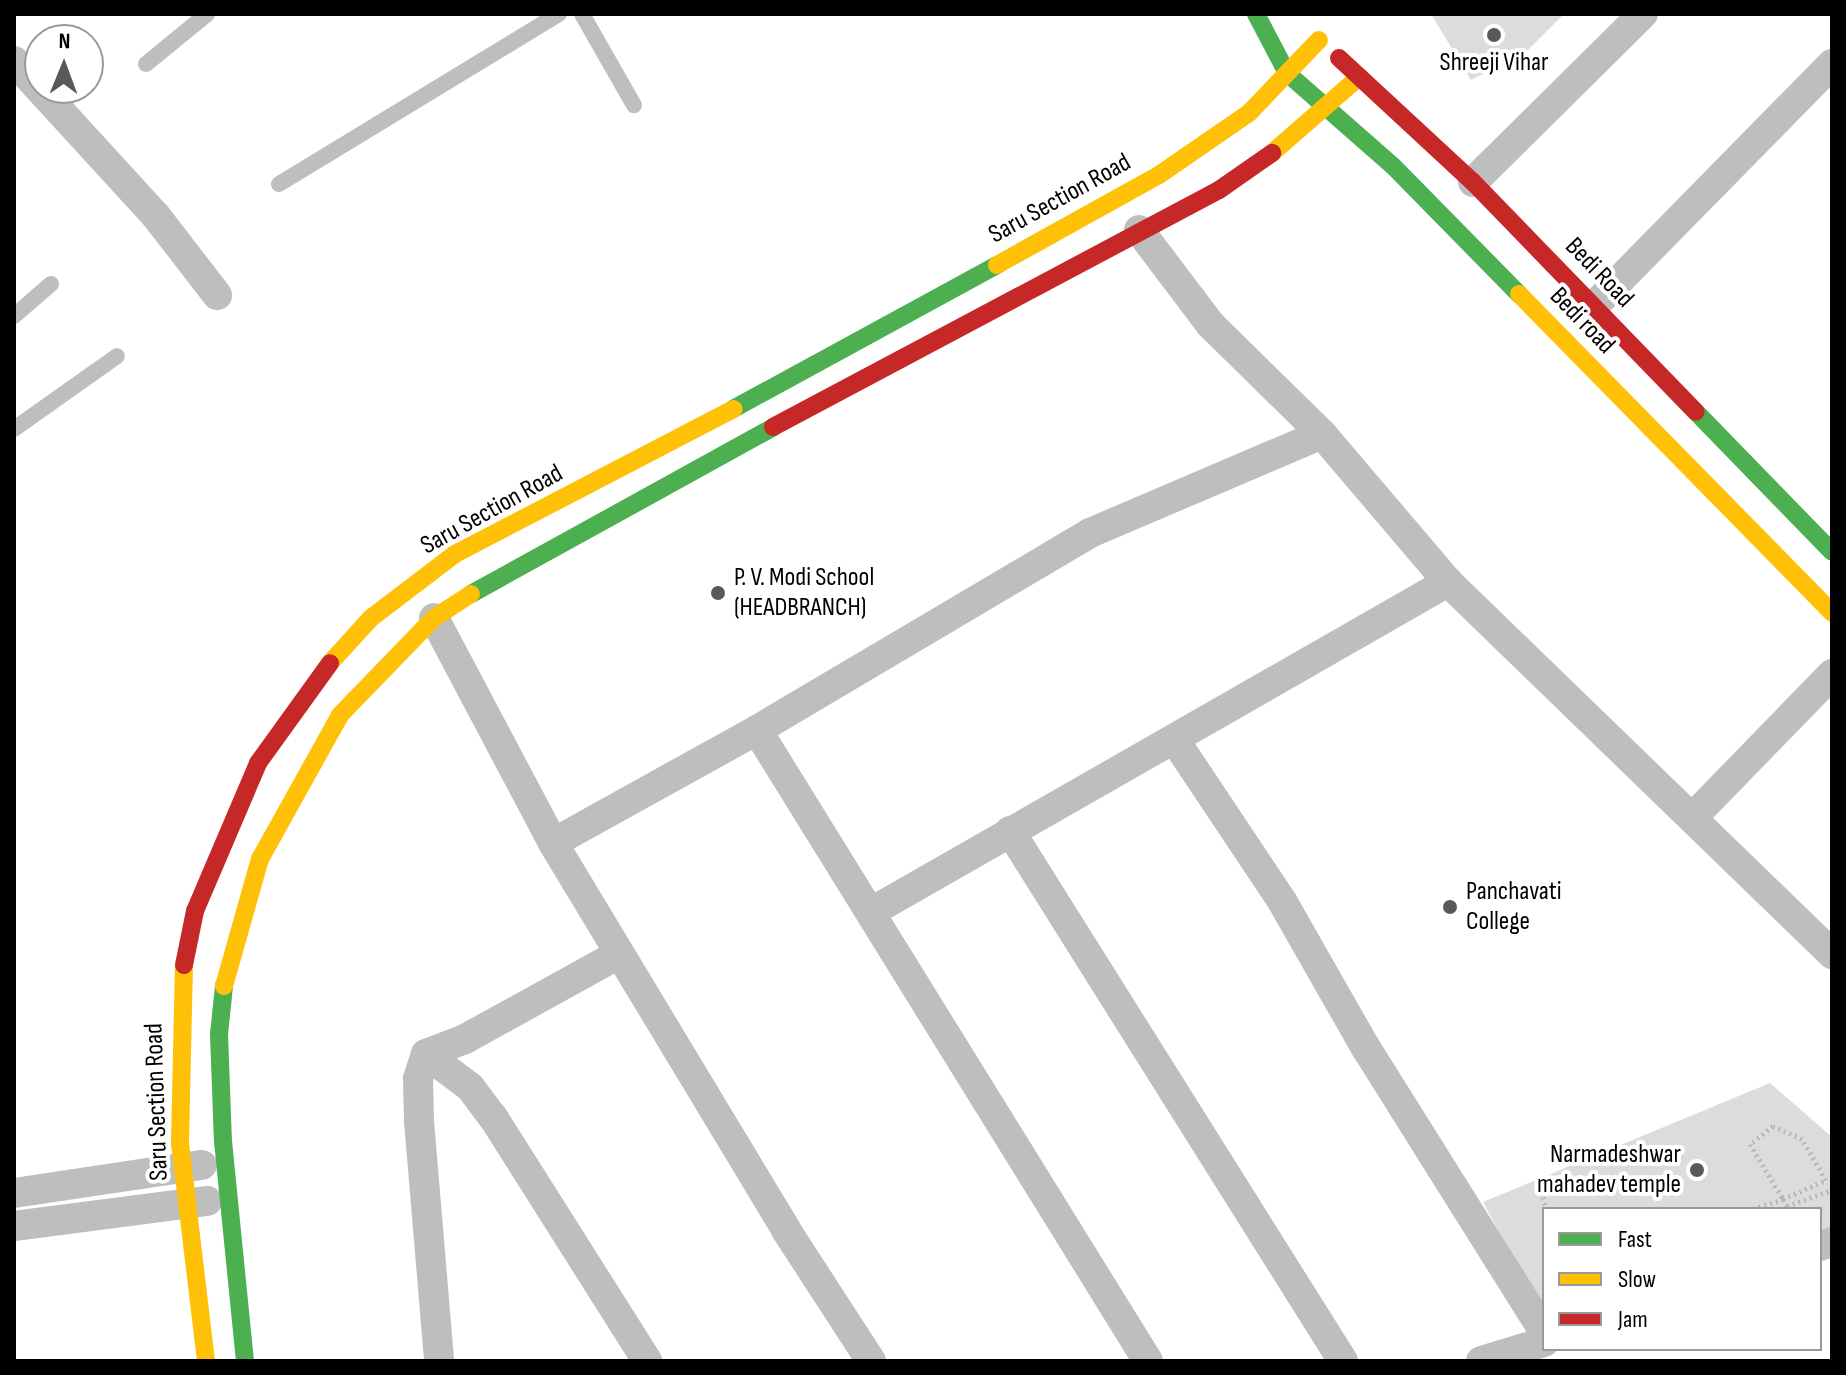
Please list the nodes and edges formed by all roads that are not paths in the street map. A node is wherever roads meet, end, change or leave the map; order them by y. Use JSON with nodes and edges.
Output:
{"nodes":[{"id":1,"x":207,"y":14,"type":"edge"},
{"id":2,"x":559,"y":14,"type":"edge"},
{"id":3,"x":582,"y":14,"type":"edge"},
{"id":4,"x":1256,"y":14,"type":"edge"},
{"id":5,"x":1643,"y":14,"type":"edge"},
{"id":6,"x":1286,"y":21,"type":"edge"},
{"id":7,"x":1319,"y":40,"type":"junction"},
{"id":8,"x":14,"y":61,"type":"edge"},
{"id":9,"x":146,"y":64,"type":"dead end"},
{"id":10,"x":1832,"y":64,"type":"edge"},
{"id":11,"x":1287,"y":73,"type":"junction"},
{"id":12,"x":1359,"y":77,"type":"junction"},
{"id":13,"x":634,"y":105,"type":"dead end"},
{"id":14,"x":1326,"y":107,"type":"junction"},
{"id":15,"x":1473,"y":182,"type":"junction"},
{"id":16,"x":279,"y":184,"type":"dead end"},
{"id":17,"x":1139,"y":230,"type":"junction"},
{"id":18,"x":51,"y":284,"type":"dead end"},
{"id":19,"x":217,"y":295,"type":"dead end"},
{"id":20,"x":1595,"y":305,"type":"junction"},
{"id":21,"x":14,"y":316,"type":"edge"},
{"id":22,"x":117,"y":356,"type":"dead end"},
{"id":23,"x":14,"y":429,"type":"edge"},
{"id":24,"x":1322,"y":434,"type":"junction"},
{"id":25,"x":1832,"y":552,"type":"edge"},
{"id":26,"x":1448,"y":582,"type":"junction"},
{"id":27,"x":1832,"y":613,"type":"edge"},
{"id":28,"x":434,"y":618,"type":"junction"},
{"id":29,"x":1832,"y":674,"type":"edge"},
{"id":30,"x":757,"y":730,"type":"junction"},
{"id":31,"x":1174,"y":739,"type":"junction"},
{"id":32,"x":1694,"y":816,"type":"junction"},
{"id":33,"x":1010,"y":831,"type":"junction"},
{"id":34,"x":553,"y":843,"type":"junction"},
{"id":35,"x":871,"y":912,"type":"junction"},
{"id":36,"x":619,"y":954,"type":"junction"},
{"id":37,"x":1832,"y":954,"type":"edge"},
{"id":38,"x":426,"y":1054,"type":"junction"},
{"id":39,"x":224,"y":1161,"type":"junction"},
{"id":40,"x":182,"y":1168,"type":"junction"},
{"id":41,"x":14,"y":1193,"type":"edge"},
{"id":42,"x":229,"y":1200,"type":"junction"},
{"id":43,"x":188,"y":1202,"type":"junction"},
{"id":44,"x":14,"y":1226,"type":"edge"},
{"id":45,"x":1542,"y":1329,"type":"edge"},
{"id":46,"x":1542,"y":1343,"type":"edge"},
{"id":47,"x":206,"y":1361,"type":"edge"},
{"id":48,"x":245,"y":1361,"type":"edge"},
{"id":49,"x":439,"y":1361,"type":"edge"},
{"id":50,"x":647,"y":1361,"type":"edge"},
{"id":51,"x":871,"y":1361,"type":"edge"},
{"id":52,"x":1148,"y":1361,"type":"edge"},
{"id":53,"x":1343,"y":1361,"type":"edge"},
{"id":54,"x":1481,"y":1361,"type":"edge"}],
"edges":[{"from":1,"to":9,"type":"lane"},
{"from":2,"to":16,"type":"lane"},
{"from":3,"to":13,"type":"lane"},
{"from":4,"to":11,"type":"street"},
{"from":5,"to":15,"type":"street"},
{"from":6,"to":7,"type":"street","name":"Bedi Road"},
{"from":7,"to":11,"type":"street","name":"Saru Section Road"},
{"from":7,"to":12,"type":"street","name":"Bedi Road"},
{"from":8,"to":19,"type":"street"},
{"from":10,"to":20,"type":"street"},
{"from":11,"to":14,"type":"street","name":"Bedi road"},
{"from":11,"to":40,"type":"street","name":"Saru Section Road"},
{"from":12,"to":14,"type":"street"},
{"from":12,"to":15,"type":"street","name":"Bedi Road"},
{"from":14,"to":17,"type":"street"},
{"from":14,"to":27,"type":"street","name":"Bedi road"},
{"from":15,"to":20,"type":"street","name":"Bedi Road"},
{"from":17,"to":24,"type":"street"},
{"from":17,"to":28,"type":"street"},
{"from":18,"to":21,"type":"lane"},
{"from":20,"to":25,"type":"street","name":"Bedi Road"},
{"from":22,"to":23,"type":"lane"},
{"from":24,"to":26,"type":"street"},
{"from":24,"to":30,"type":"street"},
{"from":26,"to":31,"type":"street"},
{"from":26,"to":32,"type":"street"},
{"from":28,"to":34,"type":"street"},
{"from":28,"to":39,"type":"street"},
{"from":29,"to":32,"type":"street"},
{"from":30,"to":34,"type":"street"},
{"from":30,"to":35,"type":"street"},
{"from":31,"to":33,"type":"street"},
{"from":31,"to":45,"type":"street"},
{"from":32,"to":37,"type":"street"},
{"from":33,"to":35,"type":"street"},
{"from":33,"to":53,"type":"street"},
{"from":34,"to":36,"type":"street"},
{"from":35,"to":52,"type":"street"},
{"from":36,"to":38,"type":"street"},
{"from":36,"to":51,"type":"street"},
{"from":38,"to":49,"type":"street"},
{"from":38,"to":50,"type":"street"},
{"from":39,"to":40,"type":"street"},
{"from":39,"to":42,"type":"street"},
{"from":40,"to":41,"type":"street"},
{"from":40,"to":43,"type":"street","name":"Saru Section Road"},
{"from":42,"to":43,"type":"street"},
{"from":42,"to":48,"type":"street"},
{"from":43,"to":44,"type":"street"},
{"from":43,"to":47,"type":"street","name":"Saru Section Road"},
{"from":46,"to":54,"type":"street"}]}
